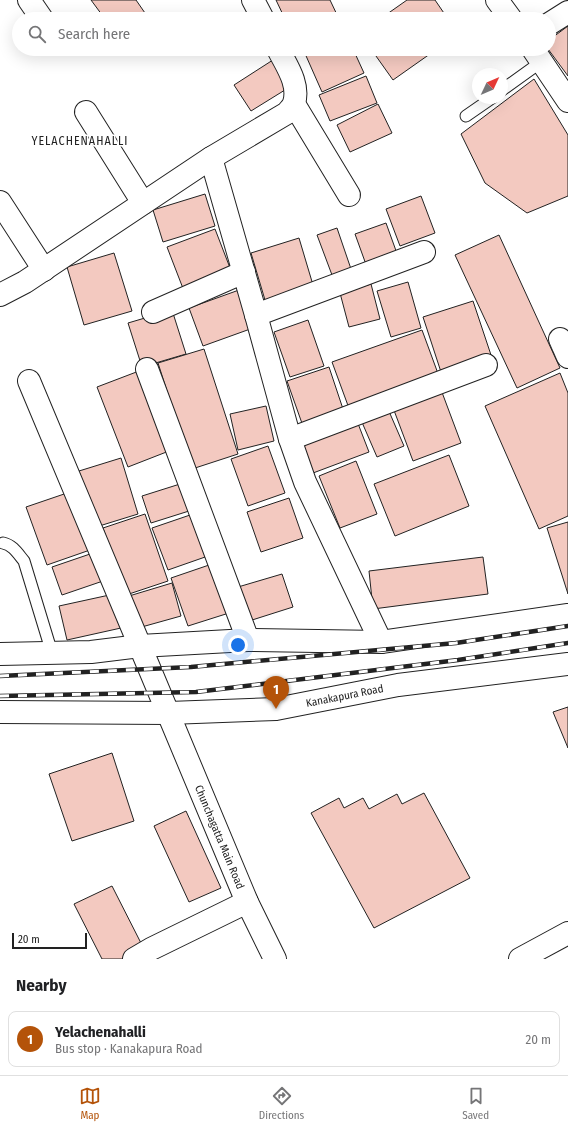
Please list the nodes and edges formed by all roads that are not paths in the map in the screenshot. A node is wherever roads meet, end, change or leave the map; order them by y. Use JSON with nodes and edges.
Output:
{"nodes":[{"id":1,"x":29,"y":0,"type":"edge"},
{"id":2,"x":253,"y":0,"type":"edge"},
{"id":3,"x":496,"y":0,"type":"edge"},
{"id":4,"x":37,"y":12,"type":"edge"},
{"id":5,"x":259,"y":12,"type":"edge"},
{"id":6,"x":505,"y":12,"type":"edge"},
{"id":7,"x":568,"y":12,"type":"edge"},
{"id":8,"x":556,"y":20,"type":"edge"},
{"id":9,"x":282,"y":56,"type":"edge"},
{"id":10,"x":536,"y":56,"type":"edge"},
{"id":11,"x":538,"y":56,"type":"edge"},
{"id":12,"x":508,"y":84,"type":"edge"},
{"id":13,"x":568,"y":101,"type":"edge"},
{"id":14,"x":294,"y":104,"type":"junction"},
{"id":15,"x":483,"y":104,"type":"edge"},
{"id":16,"x":86,"y":112,"type":"dead end"},
{"id":17,"x":466,"y":116,"type":"dead end"},
{"id":18,"x":211,"y":158,"type":"junction"},
{"id":19,"x":349,"y":195,"type":"dead end"},
{"id":20,"x":0,"y":202,"type":"edge"},
{"id":21,"x":143,"y":203,"type":"junction"},
{"id":22,"x":424,"y":252,"type":"dead end"},
{"id":23,"x":44,"y":270,"type":"junction"},
{"id":24,"x":244,"y":272,"type":"junction"},
{"id":25,"x":0,"y":295,"type":"edge"},
{"id":26,"x":153,"y":312,"type":"dead end"},
{"id":27,"x":256,"y":315,"type":"junction"},
{"id":28,"x":486,"y":365,"type":"dead end"},
{"id":29,"x":147,"y":369,"type":"dead end"},
{"id":30,"x":29,"y":381,"type":"dead end"},
{"id":31,"x":290,"y":439,"type":"junction"},
{"id":32,"x":3,"y":543,"type":"dead end"},
{"id":33,"x":568,"y":616,"type":"edge"},
{"id":34,"x":248,"y":640,"type":"junction"},
{"id":35,"x":381,"y":642,"type":"junction"},
{"id":36,"x":140,"y":646,"type":"junction"},
{"id":37,"x":52,"y":653,"type":"junction"},
{"id":38,"x":0,"y":654,"type":"edge"},
{"id":39,"x":568,"y":664,"type":"edge"},
{"id":40,"x":0,"y":712,"type":"edge"},
{"id":41,"x":169,"y":713,"type":"junction"},
{"id":42,"x":247,"y":902,"type":"junction"},
{"id":43,"x":568,"y":933,"type":"edge"},
{"id":44,"x":134,"y":959,"type":"edge"},
{"id":45,"x":275,"y":959,"type":"edge"},
{"id":46,"x":520,"y":959,"type":"edge"}],
"edges":[{"from":1,"to":4,"type":"main road"},
{"from":2,"to":5,"type":"main road"},
{"from":3,"to":6,"type":"main road"},
{"from":7,"to":8,"type":"main road"},
{"from":9,"to":14,"type":"main road"},
{"from":10,"to":12,"type":"lane"},
{"from":11,"to":13,"type":"main road"},
{"from":14,"to":18,"type":"main road"},
{"from":14,"to":19,"type":"main road"},
{"from":15,"to":17,"type":"lane"},
{"from":16,"to":21,"type":"main road"},
{"from":18,"to":21,"type":"main road"},
{"from":18,"to":24,"type":"main road"},
{"from":20,"to":23,"type":"main road"},
{"from":21,"to":23,"type":"main road"},
{"from":22,"to":27,"type":"main road"},
{"from":23,"to":25,"type":"main road"},
{"from":24,"to":26,"type":"main road"},
{"from":24,"to":27,"type":"main road"},
{"from":27,"to":31,"type":"main road"},
{"from":28,"to":31,"type":"main road"},
{"from":29,"to":34,"type":"main road"},
{"from":30,"to":36,"type":"main road","name":"Chunchagatta Main Road"},
{"from":31,"to":35,"type":"main road"},
{"from":32,"to":37,"type":"lane"},
{"from":33,"to":35,"type":"main road"},
{"from":34,"to":35,"type":"main road"},
{"from":34,"to":36,"type":"main road"},
{"from":36,"to":37,"type":"main road"},
{"from":36,"to":41,"type":"main road","name":"Chunchagatta Main Road"},
{"from":37,"to":38,"type":"main road"},
{"from":39,"to":41,"type":"main road","name":"Kanakapura Road"},
{"from":40,"to":41,"type":"main road","name":"Kanakapura Road"},
{"from":41,"to":42,"type":"main road","name":"Chunchagatta Main Road"},
{"from":42,"to":44,"type":"main road"},
{"from":42,"to":45,"type":"main road","name":"Chunchagatta Main Road"},
{"from":43,"to":46,"type":"main road"}]}
